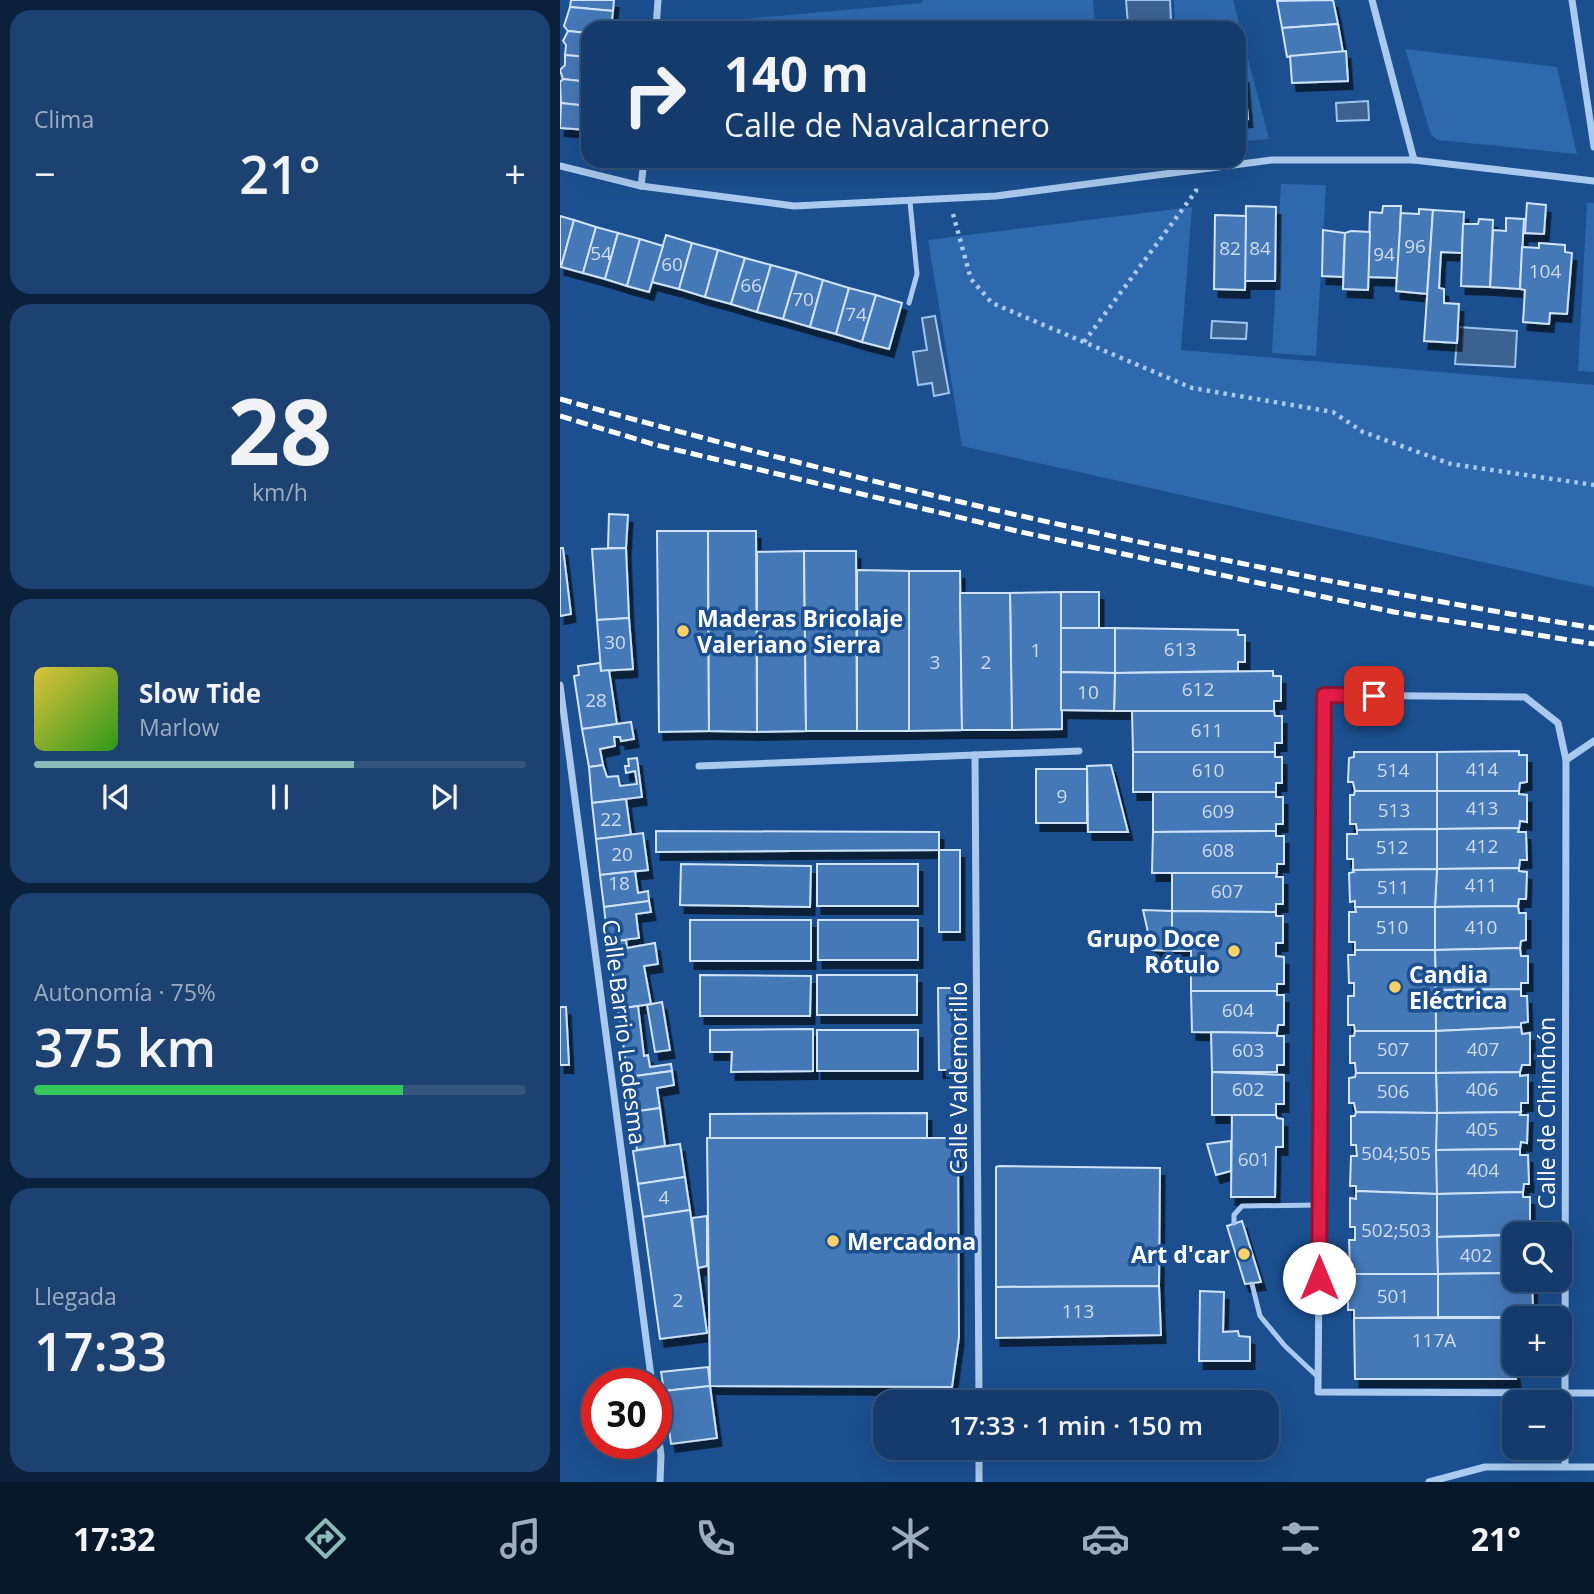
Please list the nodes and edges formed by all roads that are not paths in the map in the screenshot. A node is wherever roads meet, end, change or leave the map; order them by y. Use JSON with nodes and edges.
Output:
{"nodes":[{"id":1,"x":658,"y":0,"type":"edge"},
{"id":2,"x":1372,"y":0,"type":"edge"},
{"id":3,"x":1572,"y":0,"type":"edge"},
{"id":4,"x":656,"y":21,"type":"edge"},
{"id":5,"x":1594,"y":147,"type":"edge"},
{"id":6,"x":1414,"y":160,"type":"junction"},
{"id":7,"x":1246,"y":162,"type":"edge"},
{"id":8,"x":560,"y":166,"type":"edge"},
{"id":9,"x":642,"y":168,"type":"edge"},
{"id":10,"x":1192,"y":168,"type":"edge"},
{"id":11,"x":1594,"y":181,"type":"edge"},
{"id":12,"x":641,"y":186,"type":"junction"},
{"id":13,"x":910,"y":202,"type":"junction"},
{"id":14,"x":909,"y":303,"type":"dead end"},
{"id":15,"x":560,"y":685,"type":"edge"},
{"id":16,"x":1594,"y":741,"type":"edge"},
{"id":17,"x":1079,"y":751,"type":"dead end"},
{"id":18,"x":975,"y":755,"type":"junction"},
{"id":19,"x":1566,"y":760,"type":"junction"},
{"id":20,"x":699,"y":766,"type":"dead end"},
{"id":21,"x":1319,"y":1205,"type":"junction"},
{"id":22,"x":1234,"y":1223,"type":"dead end"},
{"id":23,"x":1252,"y":1284,"type":"dead end"},
{"id":24,"x":650,"y":1368,"type":"edge"},
{"id":25,"x":1318,"y":1377,"type":"junction"},
{"id":26,"x":979,"y":1390,"type":"edge"},
{"id":27,"x":1565,"y":1390,"type":"edge"},
{"id":28,"x":1502,"y":1393,"type":"edge"},
{"id":29,"x":1572,"y":1393,"type":"edge"},
{"id":30,"x":1594,"y":1393,"type":"edge"},
{"id":31,"x":661,"y":1459,"type":"edge"},
{"id":32,"x":979,"y":1460,"type":"edge"},
{"id":33,"x":1565,"y":1460,"type":"edge"},
{"id":34,"x":1565,"y":1466,"type":"junction"},
{"id":35,"x":1594,"y":1466,"type":"edge"},
{"id":36,"x":660,"y":1482,"type":"edge"},
{"id":37,"x":979,"y":1482,"type":"edge"},
{"id":38,"x":1429,"y":1482,"type":"edge"}],
"edges":[{"from":1,"to":4,"type":"street"},
{"from":2,"to":6,"type":"street"},
{"from":3,"to":5,"type":"street"},
{"from":6,"to":7,"type":"street"},
{"from":6,"to":11,"type":"street"},
{"from":8,"to":12,"type":"street"},
{"from":9,"to":12,"type":"street"},
{"from":10,"to":13,"type":"street"},
{"from":12,"to":13,"type":"street"},
{"from":13,"to":14,"type":"lane"},
{"from":15,"to":24,"type":"street","name":"Calle Barrio Ledesma"},
{"from":16,"to":19,"type":"street"},
{"from":17,"to":18,"type":"street"},
{"from":18,"to":20,"type":"street"},
{"from":18,"to":26,"type":"street","name":"Calle Valdemorillo"},
{"from":19,"to":21,"type":"street","name":"Calle de Chinchón"},
{"from":19,"to":27,"type":"street","name":"Calle de Chinchón"},
{"from":21,"to":22,"type":"lane"},
{"from":21,"to":25,"type":"street"},
{"from":23,"to":25,"type":"lane"},
{"from":25,"to":28,"type":"street"},
{"from":29,"to":30,"type":"street"},
{"from":31,"to":36,"type":"street"},
{"from":32,"to":37,"type":"street"},
{"from":33,"to":34,"type":"street","name":"Calle de Chinchón"},
{"from":34,"to":35,"type":"street"},
{"from":34,"to":38,"type":"street"}]}
